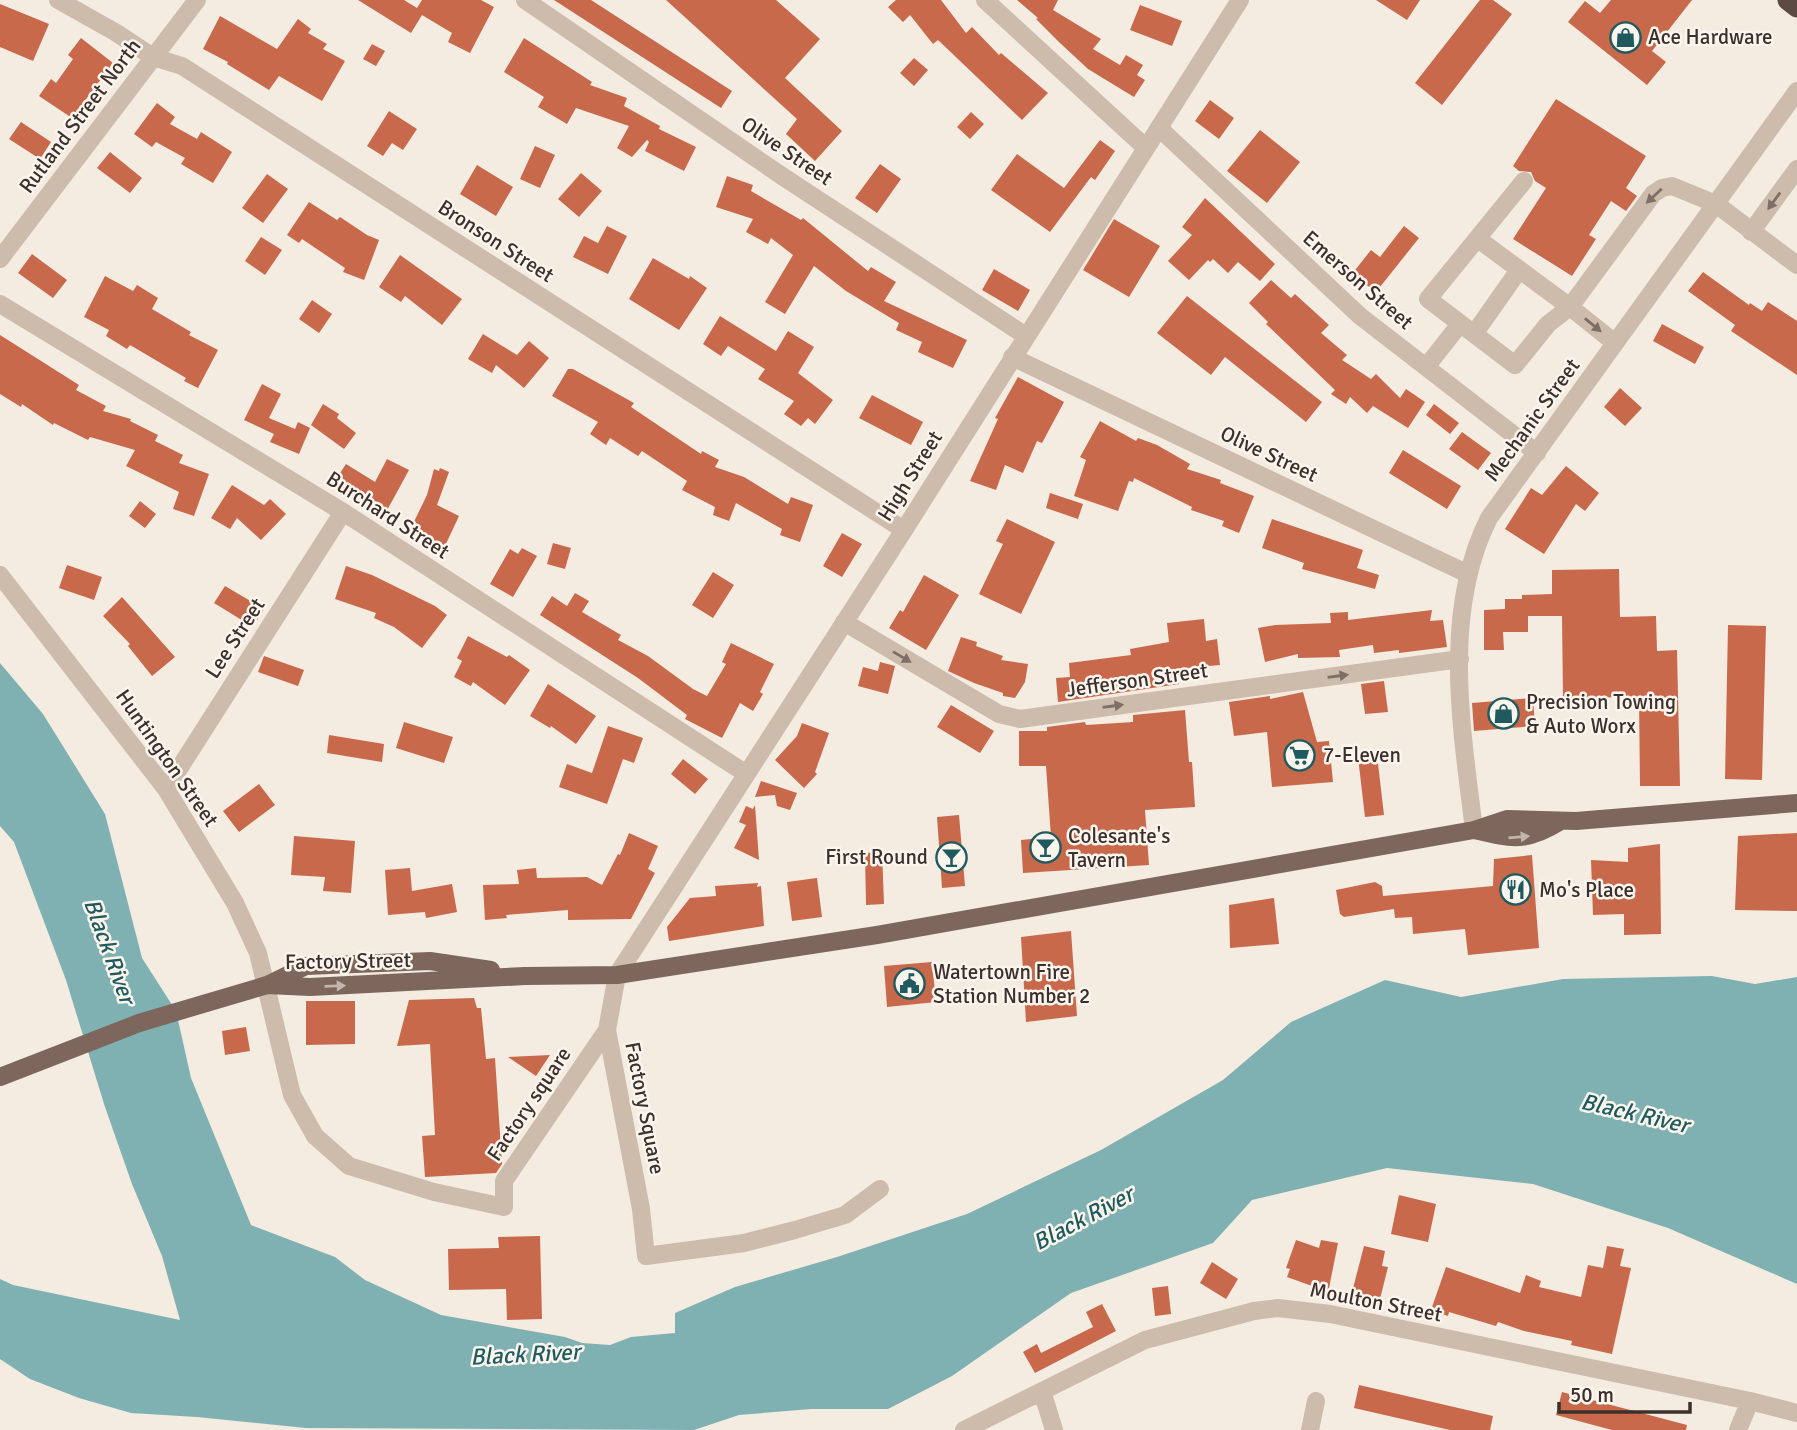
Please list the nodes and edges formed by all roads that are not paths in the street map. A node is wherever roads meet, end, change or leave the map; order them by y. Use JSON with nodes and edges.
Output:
{"nodes":[{"id":1,"x":58,"y":0,"type":"edge"},
{"id":2,"x":197,"y":0,"type":"edge"},
{"id":3,"x":525,"y":0,"type":"edge"},
{"id":4,"x":985,"y":0,"type":"edge"},
{"id":5,"x":1240,"y":0,"type":"edge"},
{"id":6,"x":1788,"y":0,"type":"edge"},
{"id":7,"x":1797,"y":7,"type":"edge"},
{"id":8,"x":153,"y":57,"type":"junction"},
{"id":9,"x":1797,"y":91,"type":"edge"},
{"id":10,"x":1159,"y":128,"type":"junction"},
{"id":11,"x":1146,"y":148,"type":"junction"},
{"id":12,"x":1797,"y":169,"type":"edge"},
{"id":13,"x":1524,"y":181,"type":"dead end"},
{"id":14,"x":1716,"y":204,"type":"junction"},
{"id":15,"x":1752,"y":232,"type":"junction"},
{"id":16,"x":1478,"y":239,"type":"junction"},
{"id":17,"x":0,"y":259,"type":"edge"},
{"id":18,"x":1797,"y":265,"type":"edge"},
{"id":19,"x":1519,"y":270,"type":"junction"},
{"id":20,"x":0,"y":304,"type":"edge"},
{"id":21,"x":1570,"y":307,"type":"junction"},
{"id":22,"x":1467,"y":329,"type":"junction"},
{"id":23,"x":1026,"y":336,"type":"junction"},
{"id":24,"x":1615,"y":343,"type":"junction"},
{"id":25,"x":1012,"y":358,"type":"junction"},
{"id":26,"x":1426,"y":367,"type":"junction"},
{"id":27,"x":1537,"y":453,"type":"junction"},
{"id":28,"x":343,"y":512,"type":"junction"},
{"id":29,"x":904,"y":530,"type":"junction"},
{"id":30,"x":1468,"y":574,"type":"junction"},
{"id":31,"x":0,"y":575,"type":"edge"},
{"id":32,"x":844,"y":622,"type":"junction"},
{"id":33,"x":1460,"y":659,"type":"junction"},
{"id":34,"x":745,"y":774,"type":"junction"},
{"id":35,"x":166,"y":789,"type":"junction"},
{"id":36,"x":1797,"y":803,"type":"edge"},
{"id":37,"x":1474,"y":830,"type":"junction"},
{"id":38,"x":617,"y":975,"type":"junction"},
{"id":39,"x":267,"y":985,"type":"junction"},
{"id":40,"x":607,"y":1030,"type":"junction"},
{"id":41,"x":0,"y":1077,"type":"edge"},
{"id":42,"x":880,"y":1189,"type":"dead end"},
{"id":43,"x":504,"y":1208,"type":"joint"},
{"id":44,"x":1042,"y":1391,"type":"junction"},
{"id":45,"x":1316,"y":1401,"type":"dead end"},
{"id":46,"x":1750,"y":1401,"type":"junction"},
{"id":47,"x":1797,"y":1413,"type":"edge"},
{"id":48,"x":964,"y":1430,"type":"edge"},
{"id":49,"x":1054,"y":1430,"type":"edge"},
{"id":50,"x":1310,"y":1430,"type":"edge"},
{"id":51,"x":1738,"y":1430,"type":"edge"}],
"edges":[{"from":1,"to":8,"type":"street","name":"Bronson Street"},
{"from":2,"to":8,"type":"street","name":"Rutland Street North"},
{"from":3,"to":23,"type":"street","name":"Olive Street"},
{"from":4,"to":11,"type":"street"},
{"from":5,"to":10,"type":"street","name":"High Street"},
{"from":6,"to":7,"type":"highway"},
{"from":8,"to":17,"type":"street","name":"Rutland Street North"},
{"from":8,"to":29,"type":"street","name":"Bronson Street"},
{"from":9,"to":14,"type":"street","name":"Mechanic Street"},
{"from":10,"to":11,"type":"street","name":"High Street"},
{"from":10,"to":26,"type":"street","name":"Emerson Street"},
{"from":11,"to":23,"type":"street","name":"High Street"},
{"from":12,"to":15,"type":"street","one_way":true},
{"from":13,"to":16,"type":"street"},
{"from":14,"to":15,"type":"street"},
{"from":14,"to":21,"type":"street","one_way":true},
{"from":14,"to":24,"type":"street","name":"Mechanic Street"},
{"from":15,"to":18,"type":"street"},
{"from":16,"to":19,"type":"street"},
{"from":16,"to":22,"type":"street"},
{"from":19,"to":21,"type":"street"},
{"from":19,"to":22,"type":"street"},
{"from":20,"to":28,"type":"street","name":"Burchard Street"},
{"from":21,"to":22,"type":"street"},
{"from":21,"to":24,"type":"street","one_way":true},
{"from":22,"to":26,"type":"street"},
{"from":23,"to":25,"type":"street","name":"High Street"},
{"from":24,"to":27,"type":"street","name":"Mechanic Street"},
{"from":25,"to":29,"type":"street","name":"High Street"},
{"from":25,"to":30,"type":"street","name":"Olive Street"},
{"from":26,"to":27,"type":"street","name":"Emerson Street"},
{"from":27,"to":30,"type":"street","name":"Mechanic Street"},
{"from":28,"to":34,"type":"street","name":"Burchard Street"},
{"from":28,"to":35,"type":"street","name":"Lee Street"},
{"from":29,"to":32,"type":"street","name":"High Street"},
{"from":30,"to":33,"type":"street","name":"Mechanic Street"},
{"from":31,"to":35,"type":"street","name":"Huntington Street"},
{"from":32,"to":33,"type":"street","name":"Jefferson Street","one_way":true},
{"from":32,"to":34,"type":"street","name":"High Street"},
{"from":33,"to":37,"type":"street","name":"Mechanic Street"},
{"from":34,"to":38,"type":"street","name":"High Street"},
{"from":35,"to":39,"type":"street","name":"Huntington Street"},
{"from":37,"to":36,"type":"main road","one_way":true},
{"from":37,"to":38,"type":"main road","name":"Factory Street"},
{"from":38,"to":39,"type":"main road","name":"Factory Street"},
{"from":38,"to":40,"type":"street","name":"Factory Square"},
{"from":39,"to":41,"type":"main road","name":"Factory Street"},
{"from":39,"to":43,"type":"street","name":"Huntington Street"},
{"from":40,"to":42,"type":"street","name":"Factory Square"},
{"from":40,"to":43,"type":"street","name":"Factory square"},
{"from":44,"to":46,"type":"street","name":"Moulton Street"},
{"from":44,"to":48,"type":"street","name":"Moulton Street"},
{"from":44,"to":49,"type":"street"},
{"from":45,"to":50,"type":"street"},
{"from":46,"to":47,"type":"street","name":"Moulton Street"},
{"from":46,"to":51,"type":"street"}]}
